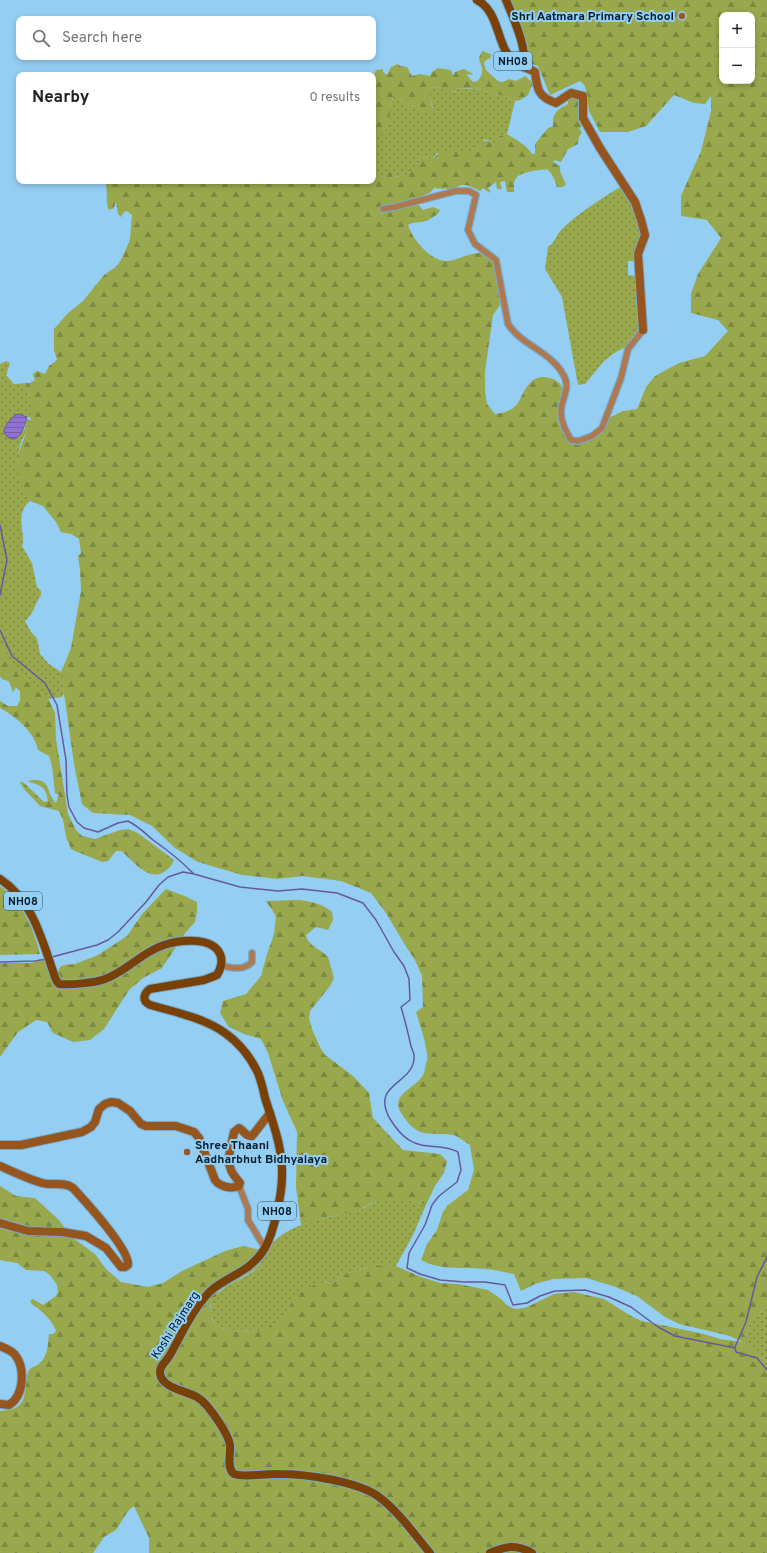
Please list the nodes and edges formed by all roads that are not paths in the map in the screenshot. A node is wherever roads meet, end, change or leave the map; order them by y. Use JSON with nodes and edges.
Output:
{"nodes":[{"id":1,"x":477,"y":0,"type":"edge"},
{"id":2,"x":506,"y":0,"type":"edge"},
{"id":3,"x":513,"y":61,"type":"junction"},
{"id":4,"x":383,"y":209,"type":"dead end"},
{"id":5,"x":643,"y":330,"type":"joint"},
{"id":6,"x":0,"y":879,"type":"edge"},
{"id":7,"x":252,"y":953,"type":"dead end"},
{"id":8,"x":221,"y":965,"type":"junction"},
{"id":9,"x":270,"y":1112,"type":"junction"},
{"id":10,"x":0,"y":1145,"type":"edge"},
{"id":11,"x":0,"y":1166,"type":"edge"},
{"id":12,"x":239,"y":1186,"type":"junction"},
{"id":13,"x":0,"y":1223,"type":"edge"},
{"id":14,"x":265,"y":1248,"type":"junction"},
{"id":15,"x":0,"y":1346,"type":"edge"},
{"id":16,"x":0,"y":1404,"type":"edge"},
{"id":17,"x":430,"y":1553,"type":"edge"},
{"id":18,"x":490,"y":1553,"type":"edge"},
{"id":19,"x":532,"y":1553,"type":"edge"}],
"edges":[{"from":1,"to":3,"type":"main road","number":"NH08"},
{"from":2,"to":3,"type":"main road","number":"NH08"},
{"from":3,"to":5,"type":"street"},
{"from":4,"to":5,"type":"street"},
{"from":6,"to":8,"type":"main road","number":"NH08"},
{"from":7,"to":8,"type":"street"},
{"from":8,"to":9,"type":"main road","name":"Koshi Rajmarg","number":"NH08"},
{"from":9,"to":12,"type":"street"},
{"from":9,"to":14,"type":"main road","name":"Koshi Rajmarg","number":"NH08"},
{"from":10,"to":12,"type":"street"},
{"from":11,"to":13,"type":"street"},
{"from":12,"to":14,"type":"street"},
{"from":14,"to":17,"type":"main road","name":"Koshi Rajmarg","number":"NH08"},
{"from":15,"to":16,"type":"street"},
{"from":18,"to":19,"type":"main road"}]}
